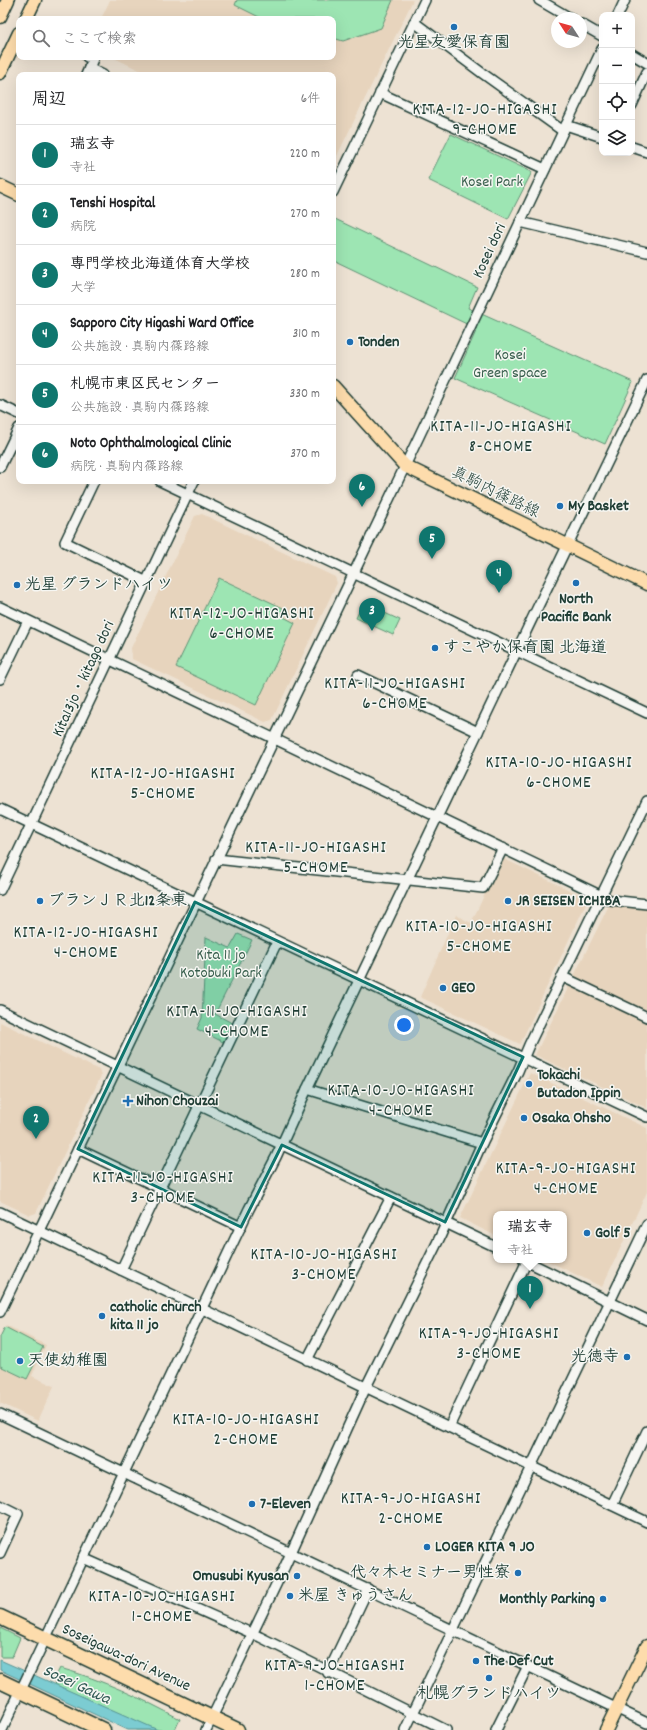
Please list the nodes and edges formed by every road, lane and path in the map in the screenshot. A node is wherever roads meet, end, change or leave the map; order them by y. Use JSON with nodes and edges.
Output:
{"nodes":[{"id":1,"x":8,"y":0,"type":"edge"},
{"id":2,"x":35,"y":0,"type":"edge"},
{"id":3,"x":425,"y":0,"type":"edge"},
{"id":4,"x":539,"y":0,"type":"edge"},
{"id":5,"x":625,"y":0,"type":"edge"},
{"id":6,"x":560,"y":12,"type":"edge"},
{"id":7,"x":619,"y":12,"type":"edge"},
{"id":8,"x":27,"y":16,"type":"edge"},
{"id":9,"x":0,"y":17,"type":"edge"},
{"id":10,"x":414,"y":22,"type":"junction"},
{"id":11,"x":587,"y":27,"type":"edge"},
{"id":12,"x":599,"y":34,"type":"edge"},
{"id":13,"x":16,"y":40,"type":"edge"},
{"id":14,"x":599,"y":55,"type":"edge"},
{"id":15,"x":635,"y":56,"type":"edge"},
{"id":16,"x":93,"y":60,"type":"edge"},
{"id":17,"x":647,"y":63,"type":"edge"},
{"id":18,"x":87,"y":72,"type":"edge"},
{"id":19,"x":647,"y":72,"type":"edge"},
{"id":20,"x":0,"y":73,"type":"edge"},
{"id":21,"x":380,"y":93,"type":"junction"},
{"id":22,"x":635,"y":98,"type":"edge"},
{"id":23,"x":565,"y":128,"type":"junction"},
{"id":24,"x":599,"y":136,"type":"edge"},
{"id":25,"x":635,"y":148,"type":"edge"},
{"id":26,"x":647,"y":152,"type":"edge"},
{"id":27,"x":545,"y":169,"type":"junction"},
{"id":28,"x":0,"y":186,"type":"edge"},
{"id":29,"x":336,"y":186,"type":"edge"},
{"id":30,"x":16,"y":194,"type":"edge"},
{"id":31,"x":520,"y":222,"type":"junction"},
{"id":32,"x":647,"y":252,"type":"edge"},
{"id":33,"x":647,"y":380,"type":"edge"},
{"id":34,"x":336,"y":389,"type":"edge"},
{"id":35,"x":0,"y":405,"type":"edge"},
{"id":36,"x":16,"y":413,"type":"edge"},
{"id":37,"x":16,"y":434,"type":"edge"},
{"id":38,"x":405,"y":466,"type":"junction"},
{"id":39,"x":0,"y":467,"type":"edge"},
{"id":40,"x":93,"y":484,"type":"edge"},
{"id":41,"x":166,"y":484,"type":"edge"},
{"id":42,"x":193,"y":484,"type":"edge"},
{"id":43,"x":188,"y":494,"type":"junction"},
{"id":44,"x":566,"y":544,"type":"junction"},
{"id":45,"x":353,"y":574,"type":"junction"},
{"id":46,"x":147,"y":582,"type":"junction"},
{"id":47,"x":647,"y":584,"type":"edge"},
{"id":48,"x":0,"y":607,"type":"edge"},
{"id":49,"x":28,"y":621,"type":"junction"},
{"id":50,"x":517,"y":652,"type":"junction"},
{"id":51,"x":110,"y":659,"type":"junction"},
{"id":52,"x":358,"y":675,"type":"dead end"},
{"id":53,"x":0,"y":679,"type":"edge"},
{"id":54,"x":647,"y":713,"type":"edge"},
{"id":55,"x":478,"y":732,"type":"junction"},
{"id":56,"x":274,"y":738,"type":"junction"},
{"id":57,"x":647,"y":801,"type":"edge"},
{"id":58,"x":0,"y":809,"type":"edge"},
{"id":59,"x":438,"y":816,"type":"junction"},
{"id":60,"x":32,"y":824,"type":"junction"},
{"id":61,"x":503,"y":848,"type":"junction"},
{"id":62,"x":216,"y":859,"type":"junction"},
{"id":63,"x":408,"y":880,"type":"junction"},
{"id":64,"x":0,"y":890,"type":"edge"},
{"id":65,"x":602,"y":895,"type":"junction"},
{"id":66,"x":195,"y":902,"type":"junction"},
{"id":67,"x":647,"y":904,"type":"edge"},
{"id":68,"x":277,"y":942,"type":"junction"},
{"id":69,"x":563,"y":977,"type":"junction"},
{"id":70,"x":359,"y":980,"type":"junction"},
{"id":71,"x":0,"y":1010,"type":"edge"},
{"id":72,"x":647,"y":1017,"type":"edge"},
{"id":73,"x":523,"y":1057,"type":"junction"},
{"id":74,"x":117,"y":1067,"type":"junction"},
{"id":75,"x":307,"y":1090,"type":"junction"},
{"id":76,"x":199,"y":1106,"type":"junction"},
{"id":77,"x":647,"y":1117,"type":"edge"},
{"id":78,"x":482,"y":1143,"type":"junction"},
{"id":79,"x":282,"y":1145,"type":"junction"},
{"id":80,"x":78,"y":1149,"type":"junction"},
{"id":81,"x":160,"y":1188,"type":"junction"},
{"id":82,"x":391,"y":1198,"type":"junction"},
{"id":83,"x":0,"y":1212,"type":"edge"},
{"id":84,"x":445,"y":1222,"type":"junction"},
{"id":85,"x":647,"y":1224,"type":"edge"},
{"id":86,"x":241,"y":1227,"type":"junction"},
{"id":87,"x":39,"y":1230,"type":"junction"},
{"id":88,"x":493,"y":1246,"type":"edge"},
{"id":89,"x":525,"y":1263,"type":"edge"},
{"id":90,"x":530,"y":1263,"type":"edge"},
{"id":91,"x":121,"y":1270,"type":"junction"},
{"id":92,"x":610,"y":1302,"type":"junction"},
{"id":93,"x":202,"y":1309,"type":"junction"},
{"id":94,"x":0,"y":1312,"type":"edge"},
{"id":95,"x":647,"y":1320,"type":"edge"},
{"id":96,"x":307,"y":1360,"type":"junction"},
{"id":97,"x":366,"y":1388,"type":"junction"},
{"id":98,"x":0,"y":1414,"type":"edge"},
{"id":99,"x":449,"y":1427,"type":"junction"},
{"id":100,"x":647,"y":1431,"type":"edge"},
{"id":101,"x":531,"y":1466,"type":"junction"},
{"id":102,"x":124,"y":1474,"type":"junction"},
{"id":103,"x":0,"y":1505,"type":"edge"},
{"id":104,"x":612,"y":1505,"type":"junction"},
{"id":105,"x":647,"y":1522,"type":"edge"},
{"id":106,"x":290,"y":1552,"type":"junction"},
{"id":107,"x":0,"y":1553,"type":"edge"},
{"id":108,"x":83,"y":1558,"type":"junction"},
{"id":109,"x":368,"y":1590,"type":"junction"},
{"id":110,"x":0,"y":1617,"type":"edge"},
{"id":111,"x":453,"y":1631,"type":"junction"},
{"id":112,"x":251,"y":1635,"type":"junction"},
{"id":113,"x":46,"y":1639,"type":"junction"},
{"id":114,"x":647,"y":1646,"type":"edge"},
{"id":115,"x":528,"y":1666,"type":"junction"},
{"id":116,"x":328,"y":1673,"type":"junction"},
{"id":117,"x":0,"y":1681,"type":"edge"},
{"id":118,"x":23,"y":1687,"type":"junction"},
{"id":119,"x":617,"y":1709,"type":"junction"},
{"id":120,"x":413,"y":1714,"type":"junction"},
{"id":121,"x":209,"y":1724,"type":"edge"},
{"id":122,"x":647,"y":1724,"type":"edge"},
{"id":123,"x":2,"y":1730,"type":"edge"},
{"id":124,"x":103,"y":1730,"type":"edge"},
{"id":125,"x":237,"y":1730,"type":"edge"},
{"id":126,"x":405,"y":1730,"type":"edge"},
{"id":127,"x":446,"y":1730,"type":"edge"},
{"id":128,"x":496,"y":1730,"type":"edge"},
{"id":129,"x":606,"y":1730,"type":"edge"}],
"edges":[{"from":1,"to":9,"type":"main road"},
{"from":2,"to":8,"type":"main road"},
{"from":3,"to":10,"type":"street"},
{"from":4,"to":6,"type":"street"},
{"from":5,"to":7,"type":"street"},
{"from":10,"to":21,"type":"street"},
{"from":10,"to":23,"type":"street"},
{"from":11,"to":12,"type":"street"},
{"from":13,"to":20,"type":"main road"},
{"from":14,"to":23,"type":"street","name":"Kosei dori"},
{"from":15,"to":17,"type":"street"},
{"from":16,"to":18,"type":"street"},
{"from":19,"to":22,"type":"street"},
{"from":21,"to":27,"type":"street"},
{"from":21,"to":29,"type":"street"},
{"from":23,"to":24,"type":"street"},
{"from":23,"to":27,"type":"street","name":"Kosei dori"},
{"from":25,"to":26,"type":"street"},
{"from":27,"to":31,"type":"street","name":"Kosei dori"},
{"from":28,"to":30,"type":"main road"},
{"from":31,"to":32,"type":"street"},
{"from":31,"to":38,"type":"street","name":"Kosei dori"},
{"from":33,"to":44,"type":"street"},
{"from":34,"to":38,"type":"main road","name":"真駒内篠路線"},
{"from":35,"to":36,"type":"street"},
{"from":37,"to":39,"type":"street"},
{"from":38,"to":44,"type":"main road","name":"真駒内篠路線"},
{"from":38,"to":45,"type":"street","name":"Kosei dori"},
{"from":40,"to":46,"type":"street"},
{"from":41,"to":43,"type":"street"},
{"from":42,"to":43,"type":"street","name":"Kita13jo・kitago dori"},
{"from":43,"to":45,"type":"street"},
{"from":43,"to":46,"type":"street","name":"Kita13jo・kitago dori"},
{"from":44,"to":47,"type":"main road","name":"真駒内篠路線"},
{"from":44,"to":50,"type":"street"},
{"from":45,"to":50,"type":"street"},
{"from":45,"to":56,"type":"street","name":"Kosei dori"},
{"from":46,"to":51,"type":"street","name":"Kita13jo・kitago dori"},
{"from":48,"to":49,"type":"street"},
{"from":49,"to":51,"type":"street"},
{"from":49,"to":53,"type":"street"},
{"from":50,"to":54,"type":"street"},
{"from":50,"to":55,"type":"street"},
{"from":51,"to":56,"type":"street"},
{"from":51,"to":60,"type":"street","name":"Kita13jo・kitago dori"},
{"from":52,"to":55,"type":"street"},
{"from":55,"to":59,"type":"street"},
{"from":56,"to":59,"type":"street"},
{"from":56,"to":62,"type":"street","name":"Kosei dori"},
{"from":57,"to":65,"type":"street"},
{"from":58,"to":60,"type":"street"},
{"from":59,"to":61,"type":"street"},
{"from":59,"to":63,"type":"street"},
{"from":60,"to":64,"type":"street","name":"Kita13jo・kitago dori"},
{"from":60,"to":66,"type":"street"},
{"from":61,"to":63,"type":"street"},
{"from":61,"to":65,"type":"street"},
{"from":62,"to":63,"type":"street"},
{"from":62,"to":66,"type":"street","name":"Kosei dori"},
{"from":63,"to":70,"type":"street"},
{"from":65,"to":67,"type":"street"},
{"from":65,"to":69,"type":"street"},
{"from":66,"to":68,"type":"street"},
{"from":66,"to":74,"type":"street","name":"Kosei dori"},
{"from":68,"to":70,"type":"street"},
{"from":68,"to":76,"type":"street"},
{"from":69,"to":72,"type":"street"},
{"from":69,"to":73,"type":"street"},
{"from":70,"to":73,"type":"street"},
{"from":70,"to":75,"type":"street"},
{"from":71,"to":74,"type":"street"},
{"from":73,"to":77,"type":"street"},
{"from":73,"to":78,"type":"street"},
{"from":74,"to":76,"type":"street"},
{"from":74,"to":80,"type":"street","name":"Kosei dori"},
{"from":75,"to":78,"type":"street"},
{"from":75,"to":79,"type":"street"},
{"from":76,"to":79,"type":"street"},
{"from":76,"to":81,"type":"street"},
{"from":78,"to":84,"type":"street"},
{"from":79,"to":82,"type":"street"},
{"from":79,"to":86,"type":"street"},
{"from":80,"to":81,"type":"street"},
{"from":80,"to":87,"type":"street","name":"Kosei dori"},
{"from":81,"to":86,"type":"street"},
{"from":81,"to":91,"type":"street"},
{"from":82,"to":84,"type":"street"},
{"from":82,"to":96,"type":"street"},
{"from":83,"to":87,"type":"street"},
{"from":84,"to":88,"type":"street"},
{"from":84,"to":97,"type":"street"},
{"from":85,"to":92,"type":"street"},
{"from":86,"to":93,"type":"street"},
{"from":87,"to":91,"type":"street"},
{"from":87,"to":94,"type":"street","name":"Kosei dori"},
{"from":89,"to":99,"type":"street"},
{"from":90,"to":92,"type":"street"},
{"from":91,"to":93,"type":"street"},
{"from":92,"to":95,"type":"street"},
{"from":92,"to":101,"type":"street"},
{"from":93,"to":96,"type":"street"},
{"from":93,"to":102,"type":"street"},
{"from":96,"to":97,"type":"street"},
{"from":97,"to":99,"type":"street"},
{"from":97,"to":106,"type":"street"},
{"from":98,"to":102,"type":"street"},
{"from":99,"to":101,"type":"street"},
{"from":100,"to":104,"type":"street"},
{"from":101,"to":104,"type":"street"},
{"from":101,"to":111,"type":"street"},
{"from":102,"to":106,"type":"street"},
{"from":102,"to":108,"type":"street"},
{"from":103,"to":107,"type":"street"},
{"from":104,"to":105,"type":"street"},
{"from":106,"to":109,"type":"street"},
{"from":106,"to":112,"type":"street"},
{"from":108,"to":112,"type":"street"},
{"from":108,"to":113,"type":"street"},
{"from":109,"to":111,"type":"street"},
{"from":109,"to":116,"type":"street"},
{"from":110,"to":113,"type":"highway","name":"Soseigawa-dori Avenue"},
{"from":111,"to":115,"type":"street"},
{"from":111,"to":120,"type":"street"},
{"from":112,"to":116,"type":"street"},
{"from":112,"to":121,"type":"street"},
{"from":113,"to":118,"type":"street"},
{"from":113,"to":121,"type":"highway","name":"Soseigawa-dori Avenue"},
{"from":114,"to":119,"type":"main road"},
{"from":115,"to":119,"type":"street"},
{"from":115,"to":128,"type":"street"},
{"from":116,"to":120,"type":"street"},
{"from":117,"to":118,"type":"highway"},
{"from":118,"to":123,"type":"street"},
{"from":118,"to":124,"type":"highway"},
{"from":119,"to":122,"type":"street"},
{"from":119,"to":129,"type":"main road"},
{"from":120,"to":126,"type":"street"},
{"from":120,"to":127,"type":"street"},
{"from":121,"to":125,"type":"highway","name":"Soseigawa-dori Avenue"}]}
